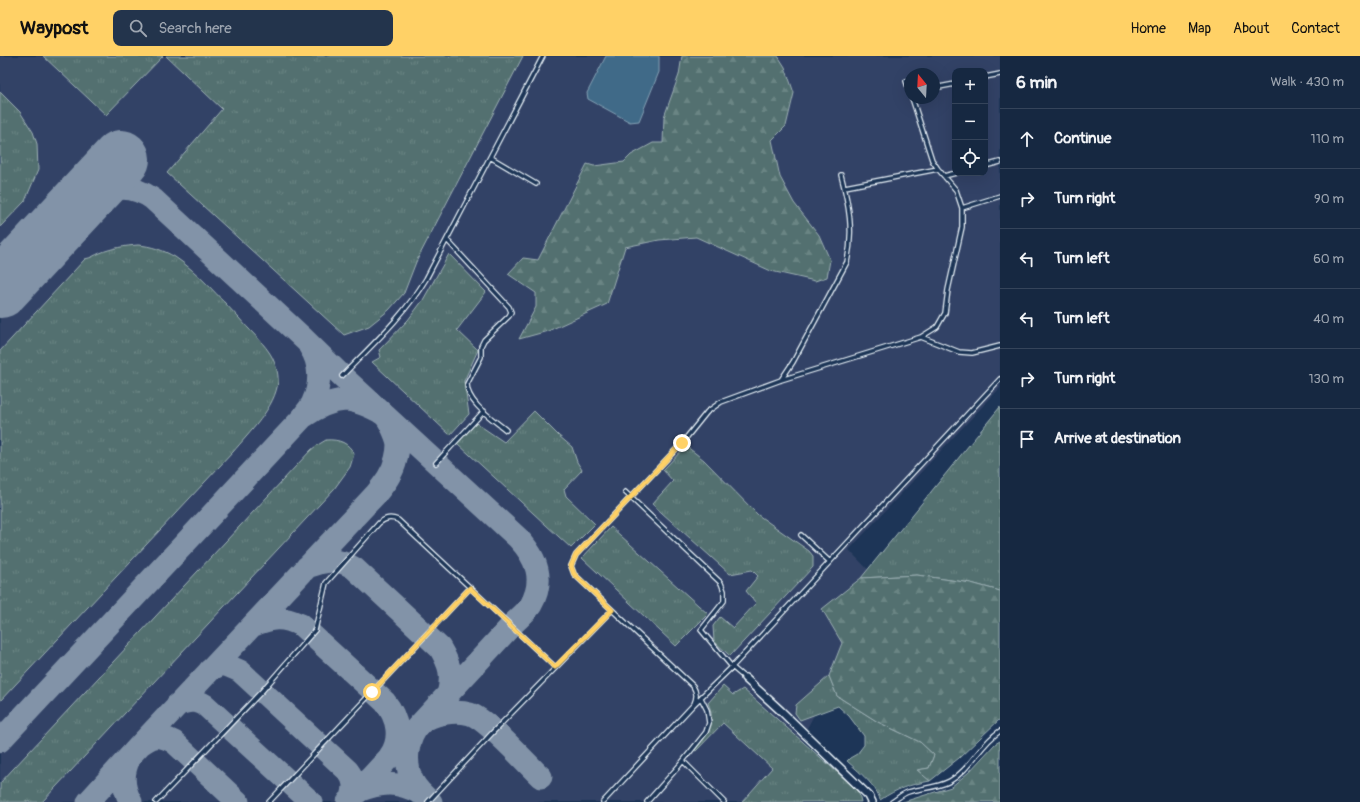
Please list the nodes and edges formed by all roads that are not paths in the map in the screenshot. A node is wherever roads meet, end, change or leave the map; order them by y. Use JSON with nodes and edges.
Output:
{"nodes":[{"id":1,"x":543,"y":56,"type":"edge"},
{"id":2,"x":1000,"y":74,"type":"edge"},
{"id":3,"x":988,"y":76,"type":"edge"},
{"id":4,"x":952,"y":85,"type":"edge"},
{"id":5,"x":940,"y":87,"type":"edge"},
{"id":6,"x":914,"y":104,"type":"edge"},
{"id":7,"x":490,"y":157,"type":"junction"},
{"id":8,"x":1000,"y":162,"type":"edge"},
{"id":9,"x":988,"y":165,"type":"edge"},
{"id":10,"x":938,"y":169,"type":"junction"},
{"id":11,"x":952,"y":174,"type":"edge"},
{"id":12,"x":841,"y":175,"type":"dead end"},
{"id":13,"x":944,"y":176,"type":"junction"},
{"id":14,"x":536,"y":184,"type":"dead end"},
{"id":15,"x":844,"y":187,"type":"junction"},
{"id":16,"x":1000,"y":196,"type":"edge"},
{"id":17,"x":962,"y":208,"type":"junction"},
{"id":18,"x":447,"y":240,"type":"junction"},
{"id":19,"x":921,"y":337,"type":"junction"},
{"id":20,"x":1000,"y":346,"type":"edge"},
{"id":21,"x":342,"y":376,"type":"dead end"},
{"id":22,"x":1000,"y":379,"type":"edge"},
{"id":23,"x":781,"y":380,"type":"junction"},
{"id":24,"x":484,"y":411,"type":"junction"},
{"id":25,"x":506,"y":430,"type":"dead end"},
{"id":26,"x":436,"y":463,"type":"dead end"},
{"id":27,"x":625,"y":492,"type":"dead end"},
{"id":28,"x":631,"y":497,"type":"junction"},
{"id":29,"x":801,"y":536,"type":"dead end"},
{"id":30,"x":830,"y":562,"type":"junction"},
{"id":31,"x":470,"y":588,"type":"junction"},
{"id":32,"x":612,"y":610,"type":"junction"},
{"id":33,"x":555,"y":667,"type":"junction"},
{"id":34,"x":732,"y":667,"type":"junction"},
{"id":35,"x":745,"y":678,"type":"joint"},
{"id":36,"x":701,"y":698,"type":"junction"},
{"id":37,"x":694,"y":704,"type":"junction"},
{"id":38,"x":1000,"y":731,"type":"edge"},
{"id":39,"x":683,"y":761,"type":"junction"},
{"id":40,"x":156,"y":802,"type":"edge"},
{"id":41,"x":269,"y":802,"type":"edge"},
{"id":42,"x":428,"y":802,"type":"edge"},
{"id":43,"x":603,"y":802,"type":"edge"},
{"id":44,"x":647,"y":802,"type":"edge"},
{"id":45,"x":724,"y":802,"type":"edge"},
{"id":46,"x":872,"y":802,"type":"edge"},
{"id":47,"x":892,"y":802,"type":"edge"}],
"edges":[{"from":1,"to":7,"type":"lane"},
{"from":2,"to":3,"type":"lane"},
{"from":4,"to":5,"type":"lane"},
{"from":6,"to":10,"type":"lane"},
{"from":7,"to":14,"type":"lane"},
{"from":7,"to":18,"type":"lane"},
{"from":8,"to":9,"type":"lane"},
{"from":10,"to":13,"type":"lane"},
{"from":10,"to":15,"type":"lane"},
{"from":11,"to":13,"type":"lane"},
{"from":12,"to":15,"type":"lane"},
{"from":13,"to":17,"type":"lane"},
{"from":15,"to":23,"type":"lane"},
{"from":16,"to":17,"type":"lane"},
{"from":17,"to":19,"type":"lane"},
{"from":18,"to":21,"type":"lane"},
{"from":18,"to":24,"type":"lane"},
{"from":19,"to":20,"type":"lane"},
{"from":19,"to":23,"type":"lane"},
{"from":22,"to":30,"type":"lane"},
{"from":23,"to":28,"type":"lane"},
{"from":24,"to":25,"type":"lane"},
{"from":24,"to":26,"type":"lane"},
{"from":27,"to":28,"type":"lane"},
{"from":28,"to":32,"type":"lane"},
{"from":28,"to":34,"type":"lane"},
{"from":29,"to":30,"type":"lane"},
{"from":30,"to":34,"type":"lane"},
{"from":31,"to":33,"type":"lane"},
{"from":31,"to":40,"type":"lane"},
{"from":31,"to":41,"type":"lane"},
{"from":32,"to":33,"type":"lane"},
{"from":32,"to":37,"type":"lane"},
{"from":33,"to":42,"type":"lane"},
{"from":34,"to":35,"type":"lane"},
{"from":34,"to":36,"type":"lane"},
{"from":35,"to":46,"type":"street"},
{"from":36,"to":37,"type":"lane"},
{"from":36,"to":39,"type":"lane"},
{"from":37,"to":43,"type":"lane"},
{"from":38,"to":47,"type":"lane"},
{"from":39,"to":44,"type":"lane"},
{"from":39,"to":45,"type":"lane"}]}
